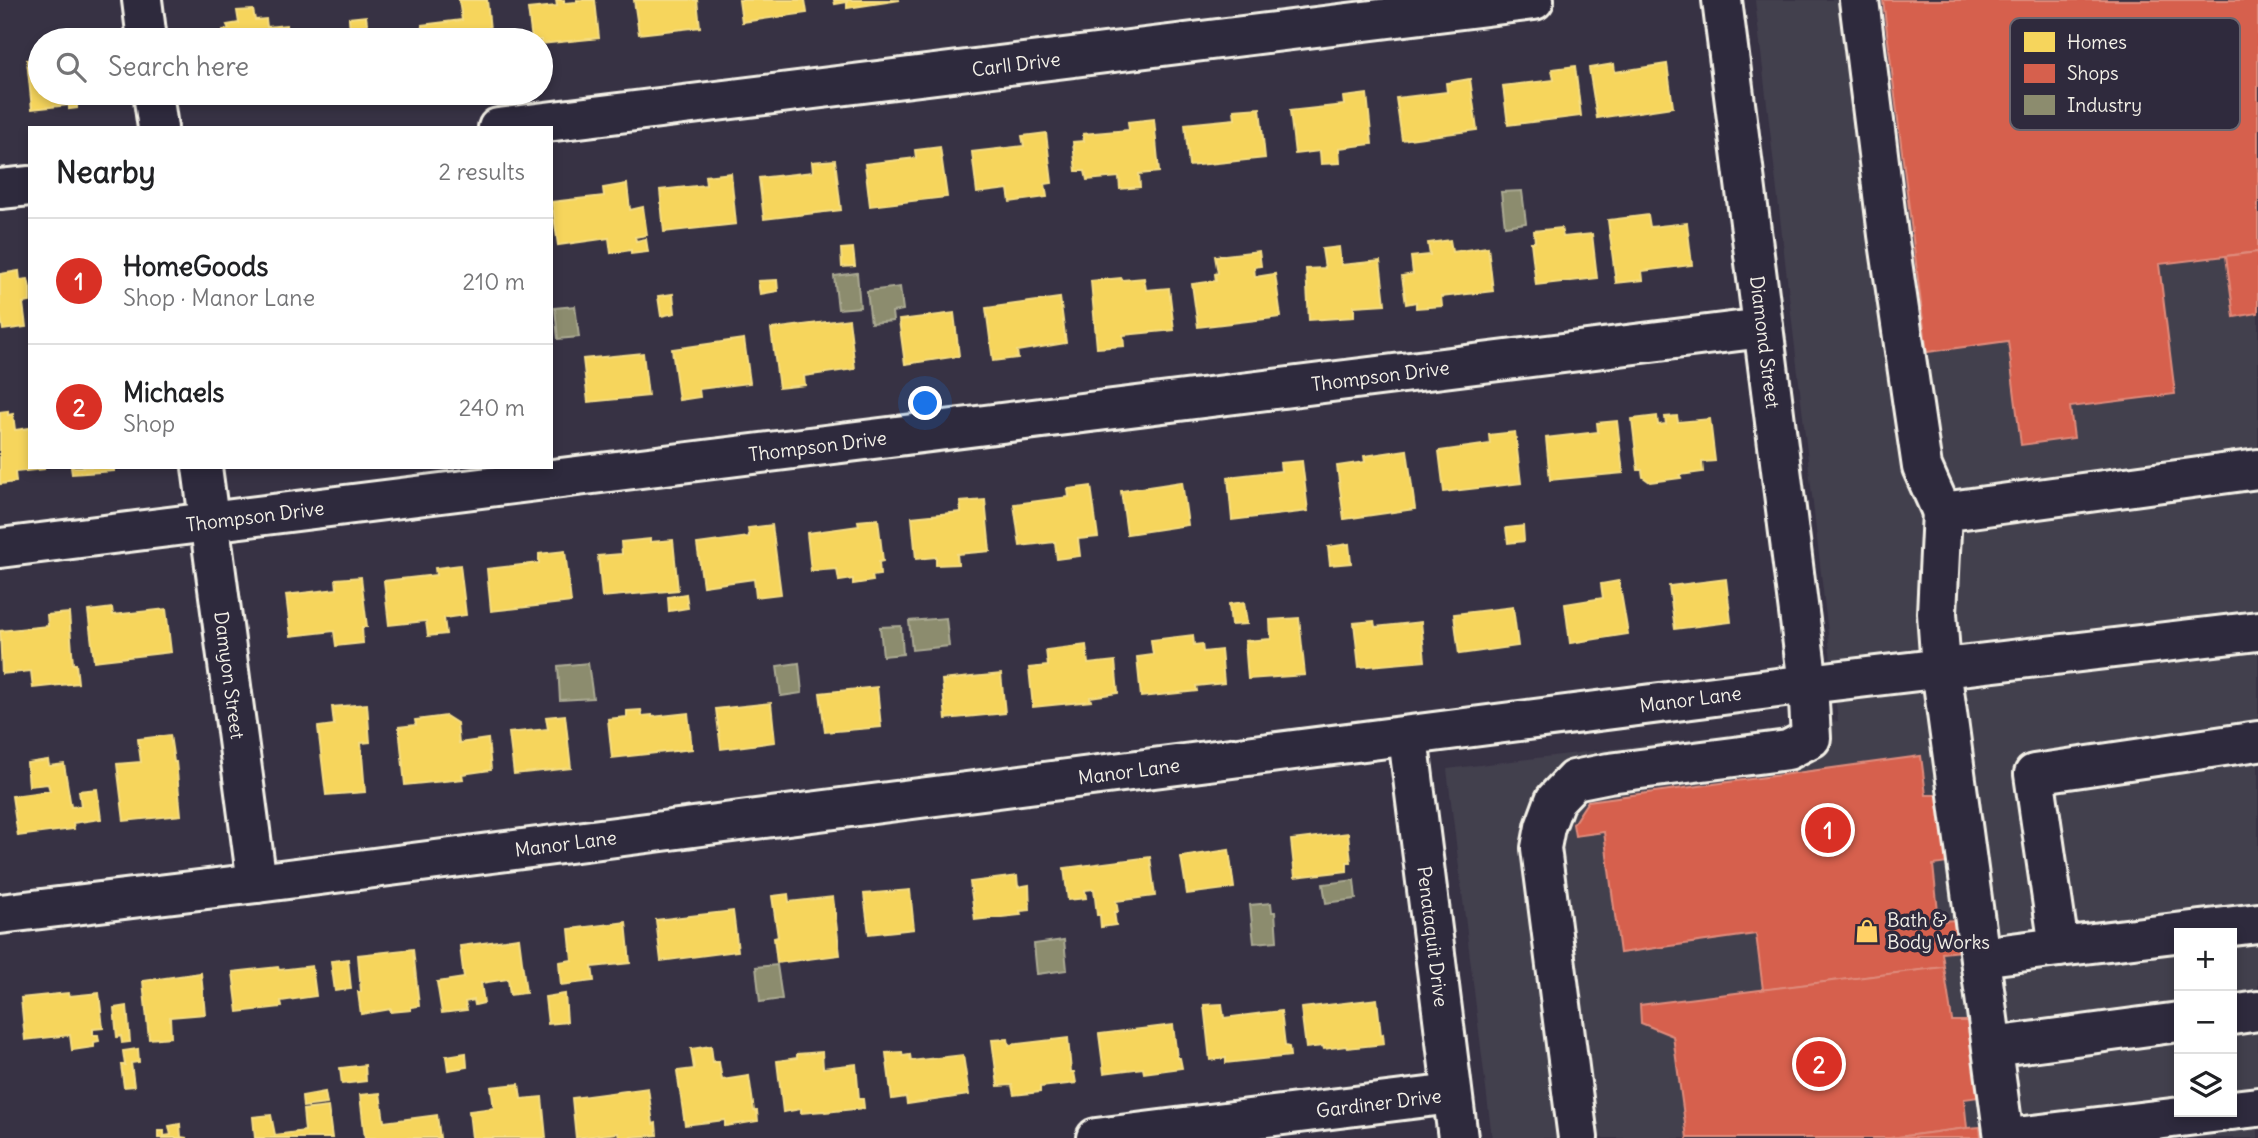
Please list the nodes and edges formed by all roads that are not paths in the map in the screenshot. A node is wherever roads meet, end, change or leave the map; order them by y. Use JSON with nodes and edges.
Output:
{"nodes":[{"id":1,"x":142,"y":0,"type":"edge"},
{"id":2,"x":1534,"y":0,"type":"edge"},
{"id":3,"x":1722,"y":0,"type":"edge"},
{"id":4,"x":1859,"y":0,"type":"edge"},
{"id":5,"x":146,"y":28,"type":"edge"},
{"id":6,"x":155,"y":105,"type":"edge"},
{"id":7,"x":158,"y":126,"type":"edge"},
{"id":8,"x":514,"y":126,"type":"edge"},
{"id":9,"x":28,"y":186,"type":"edge"},
{"id":10,"x":0,"y":189,"type":"edge"},
{"id":11,"x":1763,"y":328,"type":"junction"},
{"id":12,"x":202,"y":469,"type":"edge"},
{"id":13,"x":2258,"y":469,"type":"edge"},
{"id":14,"x":1942,"y":512,"type":"junction"},
{"id":15,"x":210,"y":523,"type":"junction"},
{"id":16,"x":0,"y":548,"type":"edge"},
{"id":17,"x":2258,"y":631,"type":"edge"},
{"id":18,"x":1941,"y":668,"type":"junction"},
{"id":19,"x":1808,"y":684,"type":"junction"},
{"id":20,"x":1408,"y":737,"type":"junction"},
{"id":21,"x":2258,"y":741,"type":"edge"},
{"id":22,"x":257,"y":883,"type":"junction"},
{"id":23,"x":0,"y":914,"type":"edge"},
{"id":24,"x":2258,"y":923,"type":"edge"},
{"id":25,"x":2059,"y":947,"type":"junction"},
{"id":26,"x":1980,"y":957,"type":"junction"},
{"id":27,"x":2258,"y":1011,"type":"edge"},
{"id":28,"x":2237,"y":1014,"type":"edge"},
{"id":29,"x":2174,"y":1023,"type":"edge"},
{"id":30,"x":1992,"y":1047,"type":"junction"},
{"id":31,"x":1452,"y":1094,"type":"junction"},
{"id":32,"x":2258,"y":1107,"type":"edge"},
{"id":33,"x":2237,"y":1109,"type":"edge"},
{"id":34,"x":2180,"y":1117,"type":"edge"},
{"id":35,"x":1096,"y":1138,"type":"edge"},
{"id":36,"x":1458,"y":1138,"type":"edge"},
{"id":37,"x":1578,"y":1138,"type":"edge"},
{"id":38,"x":2007,"y":1138,"type":"edge"}],
"edges":[{"from":1,"to":5,"type":"street"},
{"from":2,"to":8,"type":"street","name":"Carll Drive"},
{"from":3,"to":11,"type":"street","name":"Diamond Street"},
{"from":4,"to":14,"type":"street"},
{"from":6,"to":7,"type":"street"},
{"from":9,"to":10,"type":"street"},
{"from":11,"to":15,"type":"street","name":"Thompson Drive"},
{"from":11,"to":19,"type":"street","name":"Diamond Street"},
{"from":12,"to":15,"type":"street","name":"Damyon Street"},
{"from":13,"to":14,"type":"street"},
{"from":14,"to":18,"type":"street"},
{"from":15,"to":16,"type":"street","name":"Thompson Drive"},
{"from":15,"to":22,"type":"street","name":"Damyon Street"},
{"from":17,"to":18,"type":"street","name":"Manor Lane"},
{"from":18,"to":19,"type":"street","name":"Manor Lane"},
{"from":18,"to":26,"type":"street"},
{"from":19,"to":20,"type":"street","name":"Manor Lane"},
{"from":19,"to":37,"type":"street","name":"Diamond Street"},
{"from":20,"to":22,"type":"street","name":"Manor Lane"},
{"from":20,"to":31,"type":"street","name":"Penataquit Drive"},
{"from":21,"to":25,"type":"street"},
{"from":22,"to":23,"type":"street","name":"Manor Lane"},
{"from":24,"to":25,"type":"street"},
{"from":25,"to":26,"type":"street"},
{"from":26,"to":30,"type":"street"},
{"from":27,"to":28,"type":"street"},
{"from":29,"to":30,"type":"street"},
{"from":30,"to":38,"type":"street"},
{"from":31,"to":35,"type":"street","name":"Gardiner Drive"},
{"from":31,"to":36,"type":"street","name":"Penataquit Drive"},
{"from":32,"to":33,"type":"street"},
{"from":34,"to":38,"type":"street"}]}
